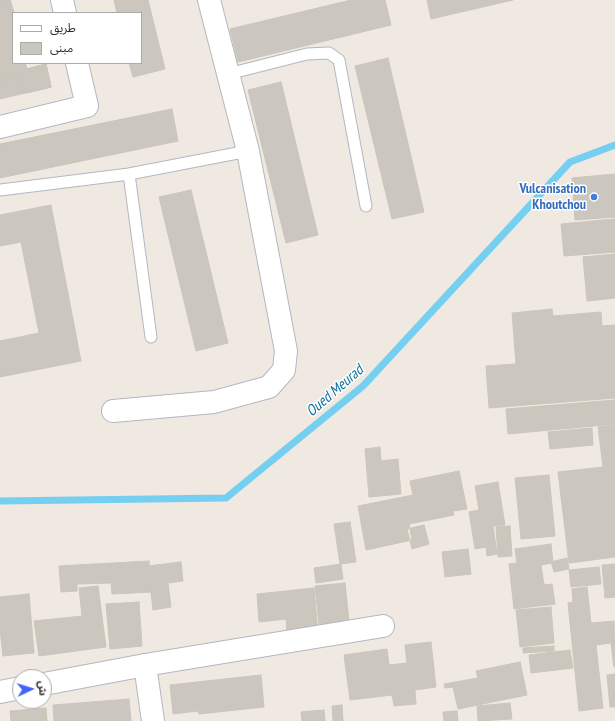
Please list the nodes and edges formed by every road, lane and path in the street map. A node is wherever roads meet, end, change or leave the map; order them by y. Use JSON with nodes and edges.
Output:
{"nodes":[{"id":1,"x":62,"y":0,"type":"edge"},
{"id":2,"x":209,"y":0,"type":"edge"},
{"id":3,"x":65,"y":12,"type":"edge"},
{"id":4,"x":77,"y":64,"type":"edge"},
{"id":5,"x":228,"y":74,"type":"junction"},
{"id":6,"x":0,"y":127,"type":"edge"},
{"id":7,"x":248,"y":151,"type":"junction"},
{"id":8,"x":129,"y":174,"type":"junction"},
{"id":9,"x":0,"y":190,"type":"edge"},
{"id":10,"x":366,"y":206,"type":"dead end"},
{"id":11,"x":151,"y":337,"type":"dead end"},
{"id":12,"x":113,"y":411,"type":"dead end"},
{"id":13,"x":383,"y":626,"type":"dead end"},
{"id":14,"x":145,"y":666,"type":"junction"},
{"id":15,"x":52,"y":683,"type":"edge"},
{"id":16,"x":12,"y":690,"type":"edge"},
{"id":17,"x":0,"y":692,"type":"edge"},
{"id":18,"x":153,"y":721,"type":"edge"}],
"edges":[{"from":1,"to":3,"type":"street"},
{"from":2,"to":5,"type":"street"},
{"from":4,"to":6,"type":"street"},
{"from":5,"to":7,"type":"street"},
{"from":5,"to":10,"type":"lane"},
{"from":7,"to":8,"type":"lane"},
{"from":7,"to":12,"type":"street"},
{"from":8,"to":9,"type":"lane"},
{"from":8,"to":11,"type":"lane"},
{"from":13,"to":14,"type":"street"},
{"from":14,"to":15,"type":"street"},
{"from":14,"to":18,"type":"street"},
{"from":16,"to":17,"type":"street"}]}
